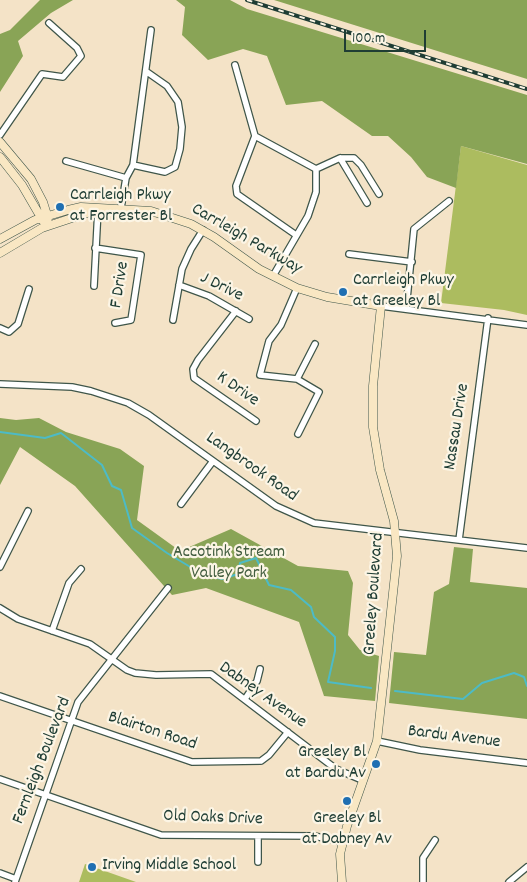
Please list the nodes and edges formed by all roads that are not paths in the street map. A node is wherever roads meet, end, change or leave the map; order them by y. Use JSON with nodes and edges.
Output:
{"nodes":[{"id":1,"x":49,"y":23,"type":"dead end"},
{"id":2,"x":151,"y":30,"type":"dead end"},
{"id":3,"x":235,"y":65,"type":"dead end"},
{"id":4,"x":146,"y":72,"type":"junction"},
{"id":5,"x":0,"y":135,"type":"edge"},
{"id":6,"x":255,"y":136,"type":"junction"},
{"id":7,"x":0,"y":142,"type":"edge"},
{"id":8,"x":0,"y":157,"type":"edge"},
{"id":9,"x":340,"y":158,"type":"junction"},
{"id":10,"x":66,"y":161,"type":"dead end"},
{"id":11,"x":133,"y":165,"type":"junction"},
{"id":12,"x":316,"y":169,"type":"junction"},
{"id":13,"x":126,"y":178,"type":"junction"},
{"id":14,"x":379,"y":194,"type":"dead end"},
{"id":15,"x":449,"y":201,"type":"dead end"},
{"id":16,"x":367,"y":203,"type":"dead end"},
{"id":17,"x":121,"y":208,"type":"junction"},
{"id":18,"x":98,"y":209,"type":"junction"},
{"id":19,"x":48,"y":215,"type":"junction"},
{"id":20,"x":40,"y":218,"type":"junction"},
{"id":21,"x":48,"y":225,"type":"junction"},
{"id":22,"x":204,"y":230,"type":"junction"},
{"id":23,"x":296,"y":235,"type":"junction"},
{"id":24,"x":0,"y":239,"type":"edge"},
{"id":25,"x":95,"y":248,"type":"junction"},
{"id":26,"x":0,"y":252,"type":"edge"},
{"id":27,"x":349,"y":254,"type":"dead end"},
{"id":28,"x":412,"y":262,"type":"junction"},
{"id":29,"x":273,"y":276,"type":"junction"},
{"id":30,"x":179,"y":284,"type":"junction"},
{"id":31,"x":94,"y":286,"type":"dead end"},
{"id":32,"x":297,"y":288,"type":"junction"},
{"id":33,"x":29,"y":289,"type":"dead end"},
{"id":34,"x":382,"y":306,"type":"junction"},
{"id":35,"x":406,"y":308,"type":"junction"},
{"id":36,"x":236,"y":311,"type":"junction"},
{"id":37,"x":488,"y":318,"type":"junction"},
{"id":38,"x":249,"y":319,"type":"dead end"},
{"id":39,"x":173,"y":320,"type":"dead end"},
{"id":40,"x":115,"y":323,"type":"dead end"},
{"id":41,"x":527,"y":325,"type":"edge"},
{"id":42,"x":0,"y":328,"type":"edge"},
{"id":43,"x":315,"y":344,"type":"dead end"},
{"id":44,"x":296,"y":379,"type":"junction"},
{"id":45,"x":0,"y":384,"type":"edge"},
{"id":46,"x":256,"y":422,"type":"dead end"},
{"id":47,"x":298,"y":434,"type":"dead end"},
{"id":48,"x":213,"y":461,"type":"junction"},
{"id":49,"x":181,"y":504,"type":"dead end"},
{"id":50,"x":28,"y":511,"type":"dead end"},
{"id":51,"x":396,"y":534,"type":"junction"},
{"id":52,"x":459,"y":540,"type":"junction"},
{"id":53,"x":527,"y":548,"type":"edge"},
{"id":54,"x":0,"y":567,"type":"edge"},
{"id":55,"x":81,"y":569,"type":"dead end"},
{"id":56,"x":168,"y":588,"type":"dead end"},
{"id":57,"x":0,"y":608,"type":"edge"},
{"id":58,"x":52,"y":631,"type":"junction"},
{"id":59,"x":112,"y":660,"type":"junction"},
{"id":60,"x":260,"y":669,"type":"dead end"},
{"id":61,"x":0,"y":696,"type":"edge"},
{"id":62,"x":245,"y":699,"type":"junction"},
{"id":63,"x":71,"y":721,"type":"junction"},
{"id":64,"x":288,"y":732,"type":"junction"},
{"id":65,"x":377,"y":741,"type":"junction"},
{"id":66,"x":527,"y":762,"type":"edge"},
{"id":67,"x":0,"y":779,"type":"edge"},
{"id":68,"x":362,"y":780,"type":"junction"},
{"id":69,"x":45,"y":795,"type":"junction"},
{"id":70,"x":258,"y":836,"type":"junction"},
{"id":71,"x":434,"y":840,"type":"dead end"},
{"id":72,"x":343,"y":842,"type":"junction"},
{"id":73,"x":258,"y":862,"type":"dead end"},
{"id":74,"x":527,"y":867,"type":"edge"},
{"id":75,"x":0,"y":873,"type":"edge"},
{"id":76,"x":15,"y":880,"type":"edge"},
{"id":77,"x":342,"y":882,"type":"edge"},
{"id":78,"x":423,"y":882,"type":"edge"},
{"id":79,"x":509,"y":882,"type":"edge"}],
"edges":[{"from":1,"to":5,"type":"street"},
{"from":2,"to":4,"type":"street"},
{"from":3,"to":6,"type":"street"},
{"from":4,"to":11,"type":"street"},
{"from":4,"to":11,"type":"street"},
{"from":6,"to":12,"type":"street"},
{"from":6,"to":23,"type":"street"},
{"from":7,"to":19,"type":"street"},
{"from":8,"to":20,"type":"street"},
{"from":9,"to":12,"type":"street"},
{"from":9,"to":14,"type":"street"},
{"from":9,"to":16,"type":"street"},
{"from":10,"to":13,"type":"street"},
{"from":11,"to":13,"type":"street"},
{"from":12,"to":23,"type":"street"},
{"from":13,"to":17,"type":"street"},
{"from":15,"to":28,"type":"street"},
{"from":17,"to":18,"type":"street","name":"Carrleigh Parkway"},
{"from":17,"to":22,"type":"street","name":"Carrleigh Parkway"},
{"from":18,"to":19,"type":"street","name":"Carrleigh Parkway"},
{"from":18,"to":21,"type":"street","name":"Carrleigh Parkway"},
{"from":18,"to":25,"type":"street"},
{"from":19,"to":20,"type":"street","name":"Carrleigh Parkway"},
{"from":19,"to":21,"type":"street"},
{"from":20,"to":21,"type":"street"},
{"from":20,"to":24,"type":"street","name":"Carrleigh Parkway"},
{"from":21,"to":26,"type":"street","name":"Carrleigh Parkway"},
{"from":22,"to":29,"type":"street","name":"Carrleigh Parkway"},
{"from":22,"to":30,"type":"street"},
{"from":23,"to":29,"type":"street"},
{"from":25,"to":31,"type":"street"},
{"from":25,"to":40,"type":"street","name":"F Drive"},
{"from":27,"to":28,"type":"street"},
{"from":28,"to":35,"type":"street"},
{"from":29,"to":32,"type":"street","name":"Carrleigh Parkway"},
{"from":30,"to":36,"type":"street","name":"J Drive"},
{"from":30,"to":39,"type":"street"},
{"from":32,"to":34,"type":"street","name":"Carrleigh Parkway"},
{"from":32,"to":44,"type":"street"},
{"from":33,"to":42,"type":"street"},
{"from":34,"to":35,"type":"street","name":"Carrleigh Parkway"},
{"from":34,"to":51,"type":"street","name":"Greeley Boulevard"},
{"from":35,"to":37,"type":"street","name":"Carrleigh Parkway"},
{"from":36,"to":38,"type":"street","name":"J Drive"},
{"from":36,"to":46,"type":"street","name":"K Drive"},
{"from":37,"to":41,"type":"street","name":"Carrleigh Parkway"},
{"from":37,"to":52,"type":"street","name":"Nassau Drive"},
{"from":43,"to":44,"type":"street"},
{"from":44,"to":47,"type":"street"},
{"from":45,"to":48,"type":"street","name":"Langbrook Road"},
{"from":48,"to":49,"type":"street"},
{"from":48,"to":51,"type":"street","name":"Langbrook Road"},
{"from":50,"to":54,"type":"street"},
{"from":51,"to":52,"type":"street","name":"Langbrook Road"},
{"from":51,"to":65,"type":"street","name":"Greeley Boulevard"},
{"from":52,"to":53,"type":"street","name":"Langbrook Road"},
{"from":55,"to":58,"type":"street"},
{"from":56,"to":59,"type":"street","name":"Fernleigh Boulevard"},
{"from":57,"to":58,"type":"street","name":"Dabney Avenue"},
{"from":58,"to":59,"type":"street","name":"Dabney Avenue"},
{"from":59,"to":62,"type":"street","name":"Dabney Avenue"},
{"from":59,"to":63,"type":"street","name":"Fernleigh Boulevard"},
{"from":60,"to":62,"type":"street"},
{"from":61,"to":63,"type":"street","name":"Blairton Road"},
{"from":62,"to":64,"type":"street","name":"Dabney Avenue"},
{"from":63,"to":64,"type":"street","name":"Blairton Road"},
{"from":63,"to":69,"type":"street","name":"Fernleigh Boulevard"},
{"from":64,"to":68,"type":"street","name":"Dabney Avenue"},
{"from":65,"to":66,"type":"street","name":"Bardu Avenue"},
{"from":65,"to":68,"type":"street","name":"Greeley Boulevard"},
{"from":67,"to":69,"type":"street","name":"Old Oaks Drive"},
{"from":68,"to":72,"type":"street","name":"Greeley Boulevard"},
{"from":69,"to":70,"type":"street","name":"Old Oaks Drive"},
{"from":69,"to":76,"type":"street","name":"Fernleigh Boulevard"},
{"from":70,"to":72,"type":"street","name":"Old Oaks Drive"},
{"from":70,"to":73,"type":"street"},
{"from":71,"to":78,"type":"street"},
{"from":72,"to":77,"type":"street","name":"Greeley Boulevard"},
{"from":74,"to":79,"type":"street"},
{"from":75,"to":76,"type":"street"}]}
